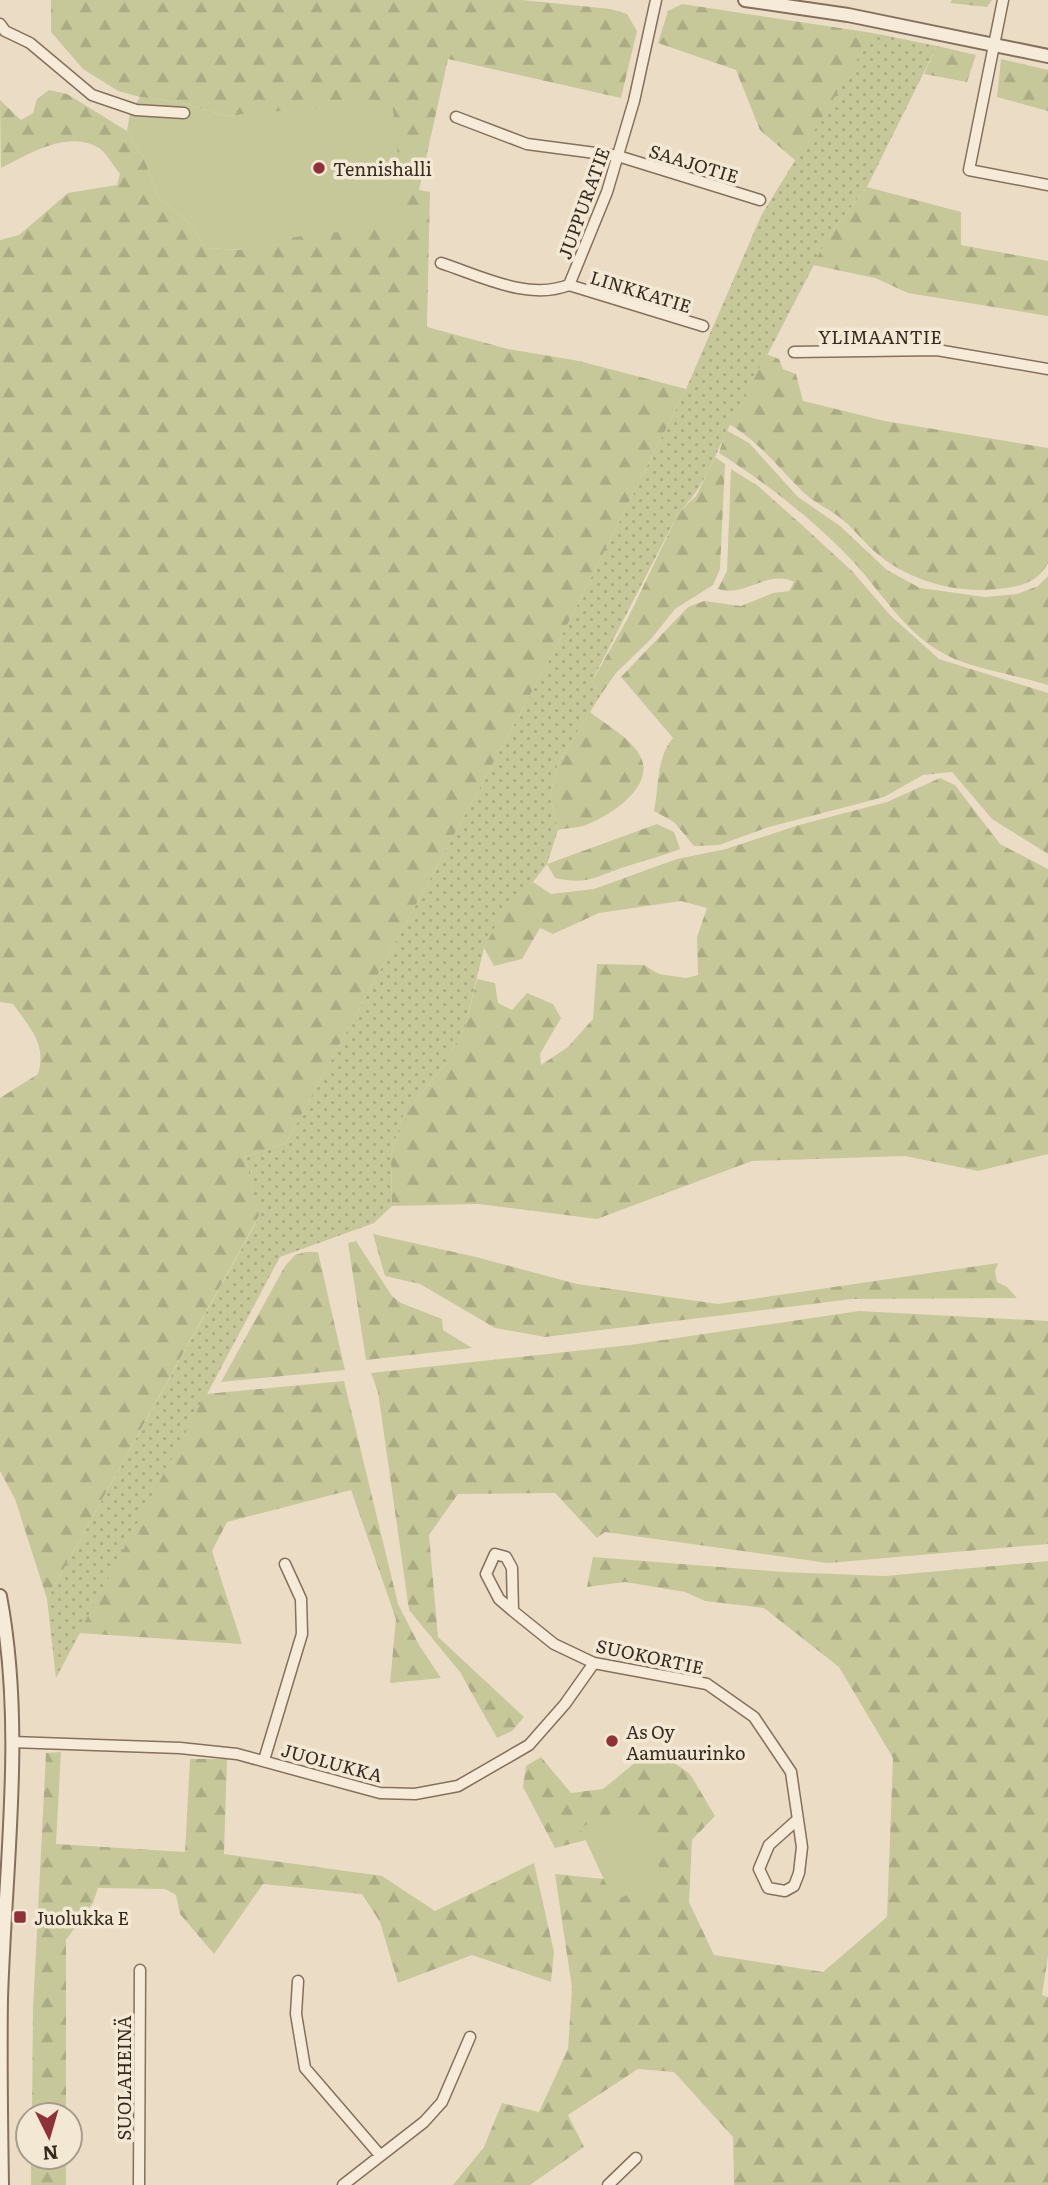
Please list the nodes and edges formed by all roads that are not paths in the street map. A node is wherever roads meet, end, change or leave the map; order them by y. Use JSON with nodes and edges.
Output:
{"nodes":[{"id":1,"x":656,"y":0,"type":"edge"},
{"id":2,"x":746,"y":0,"type":"edge"},
{"id":3,"x":1003,"y":0,"type":"edge"},
{"id":4,"x":0,"y":24,"type":"edge"},
{"id":5,"x":993,"y":44,"type":"junction"},
{"id":6,"x":1048,"y":56,"type":"edge"},
{"id":7,"x":184,"y":113,"type":"dead end"},
{"id":8,"x":456,"y":117,"type":"dead end"},
{"id":9,"x":618,"y":156,"type":"junction"},
{"id":10,"x":1048,"y":185,"type":"edge"},
{"id":11,"x":760,"y":200,"type":"dead end"},
{"id":12,"x":441,"y":263,"type":"dead end"},
{"id":13,"x":569,"y":285,"type":"junction"},
{"id":14,"x":703,"y":326,"type":"dead end"},
{"id":15,"x":794,"y":352,"type":"dead end"},
{"id":16,"x":1048,"y":369,"type":"edge"},
{"id":17,"x":285,"y":1564,"type":"dead end"},
{"id":18,"x":0,"y":1595,"type":"edge"},
{"id":19,"x":513,"y":1611,"type":"junction"},
{"id":20,"x":594,"y":1663,"type":"junction"},
{"id":21,"x":12,"y":1742,"type":"junction"},
{"id":22,"x":264,"y":1759,"type":"junction"},
{"id":23,"x":798,"y":1819,"type":"junction"},
{"id":24,"x":140,"y":1970,"type":"dead end"},
{"id":25,"x":298,"y":1981,"type":"dead end"},
{"id":26,"x":470,"y":2037,"type":"dead end"},
{"id":27,"x":379,"y":2154,"type":"junction"},
{"id":28,"x":636,"y":2158,"type":"dead end"},
{"id":29,"x":2,"y":2185,"type":"edge"},
{"id":30,"x":139,"y":2185,"type":"edge"},
{"id":31,"x":342,"y":2185,"type":"edge"},
{"id":32,"x":608,"y":2185,"type":"edge"}],
"edges":[{"from":1,"to":9,"type":"street","name":"JUPPURATIE"},
{"from":2,"to":5,"type":"street"},
{"from":3,"to":5,"type":"street"},
{"from":4,"to":7,"type":"street"},
{"from":5,"to":6,"type":"street"},
{"from":5,"to":10,"type":"street"},
{"from":8,"to":9,"type":"street","name":"SAAJOTIE"},
{"from":9,"to":11,"type":"street","name":"SAAJOTIE"},
{"from":9,"to":13,"type":"street","name":"JUPPURATIE"},
{"from":12,"to":13,"type":"street","name":"JUPPURATIE"},
{"from":13,"to":14,"type":"street","name":"LINKKATIE"},
{"from":15,"to":16,"type":"street","name":"YLIMAANTIE"},
{"from":17,"to":22,"type":"street"},
{"from":18,"to":21,"type":"street"},
{"from":19,"to":19,"type":"street","name":"SUOKORTIE"},
{"from":19,"to":20,"type":"street","name":"SUOKORTIE"},
{"from":20,"to":22,"type":"street","name":"JUOLUKKA"},
{"from":20,"to":23,"type":"street","name":"SUOKORTIE"},
{"from":21,"to":22,"type":"street","name":"JUOLUKKA"},
{"from":21,"to":29,"type":"street"},
{"from":23,"to":23,"type":"street","name":"SUOKORTIE"},
{"from":24,"to":30,"type":"street","name":"SUOLAHEINÄ"},
{"from":25,"to":27,"type":"street"},
{"from":26,"to":27,"type":"street"},
{"from":27,"to":31,"type":"street"},
{"from":28,"to":32,"type":"street"}]}
